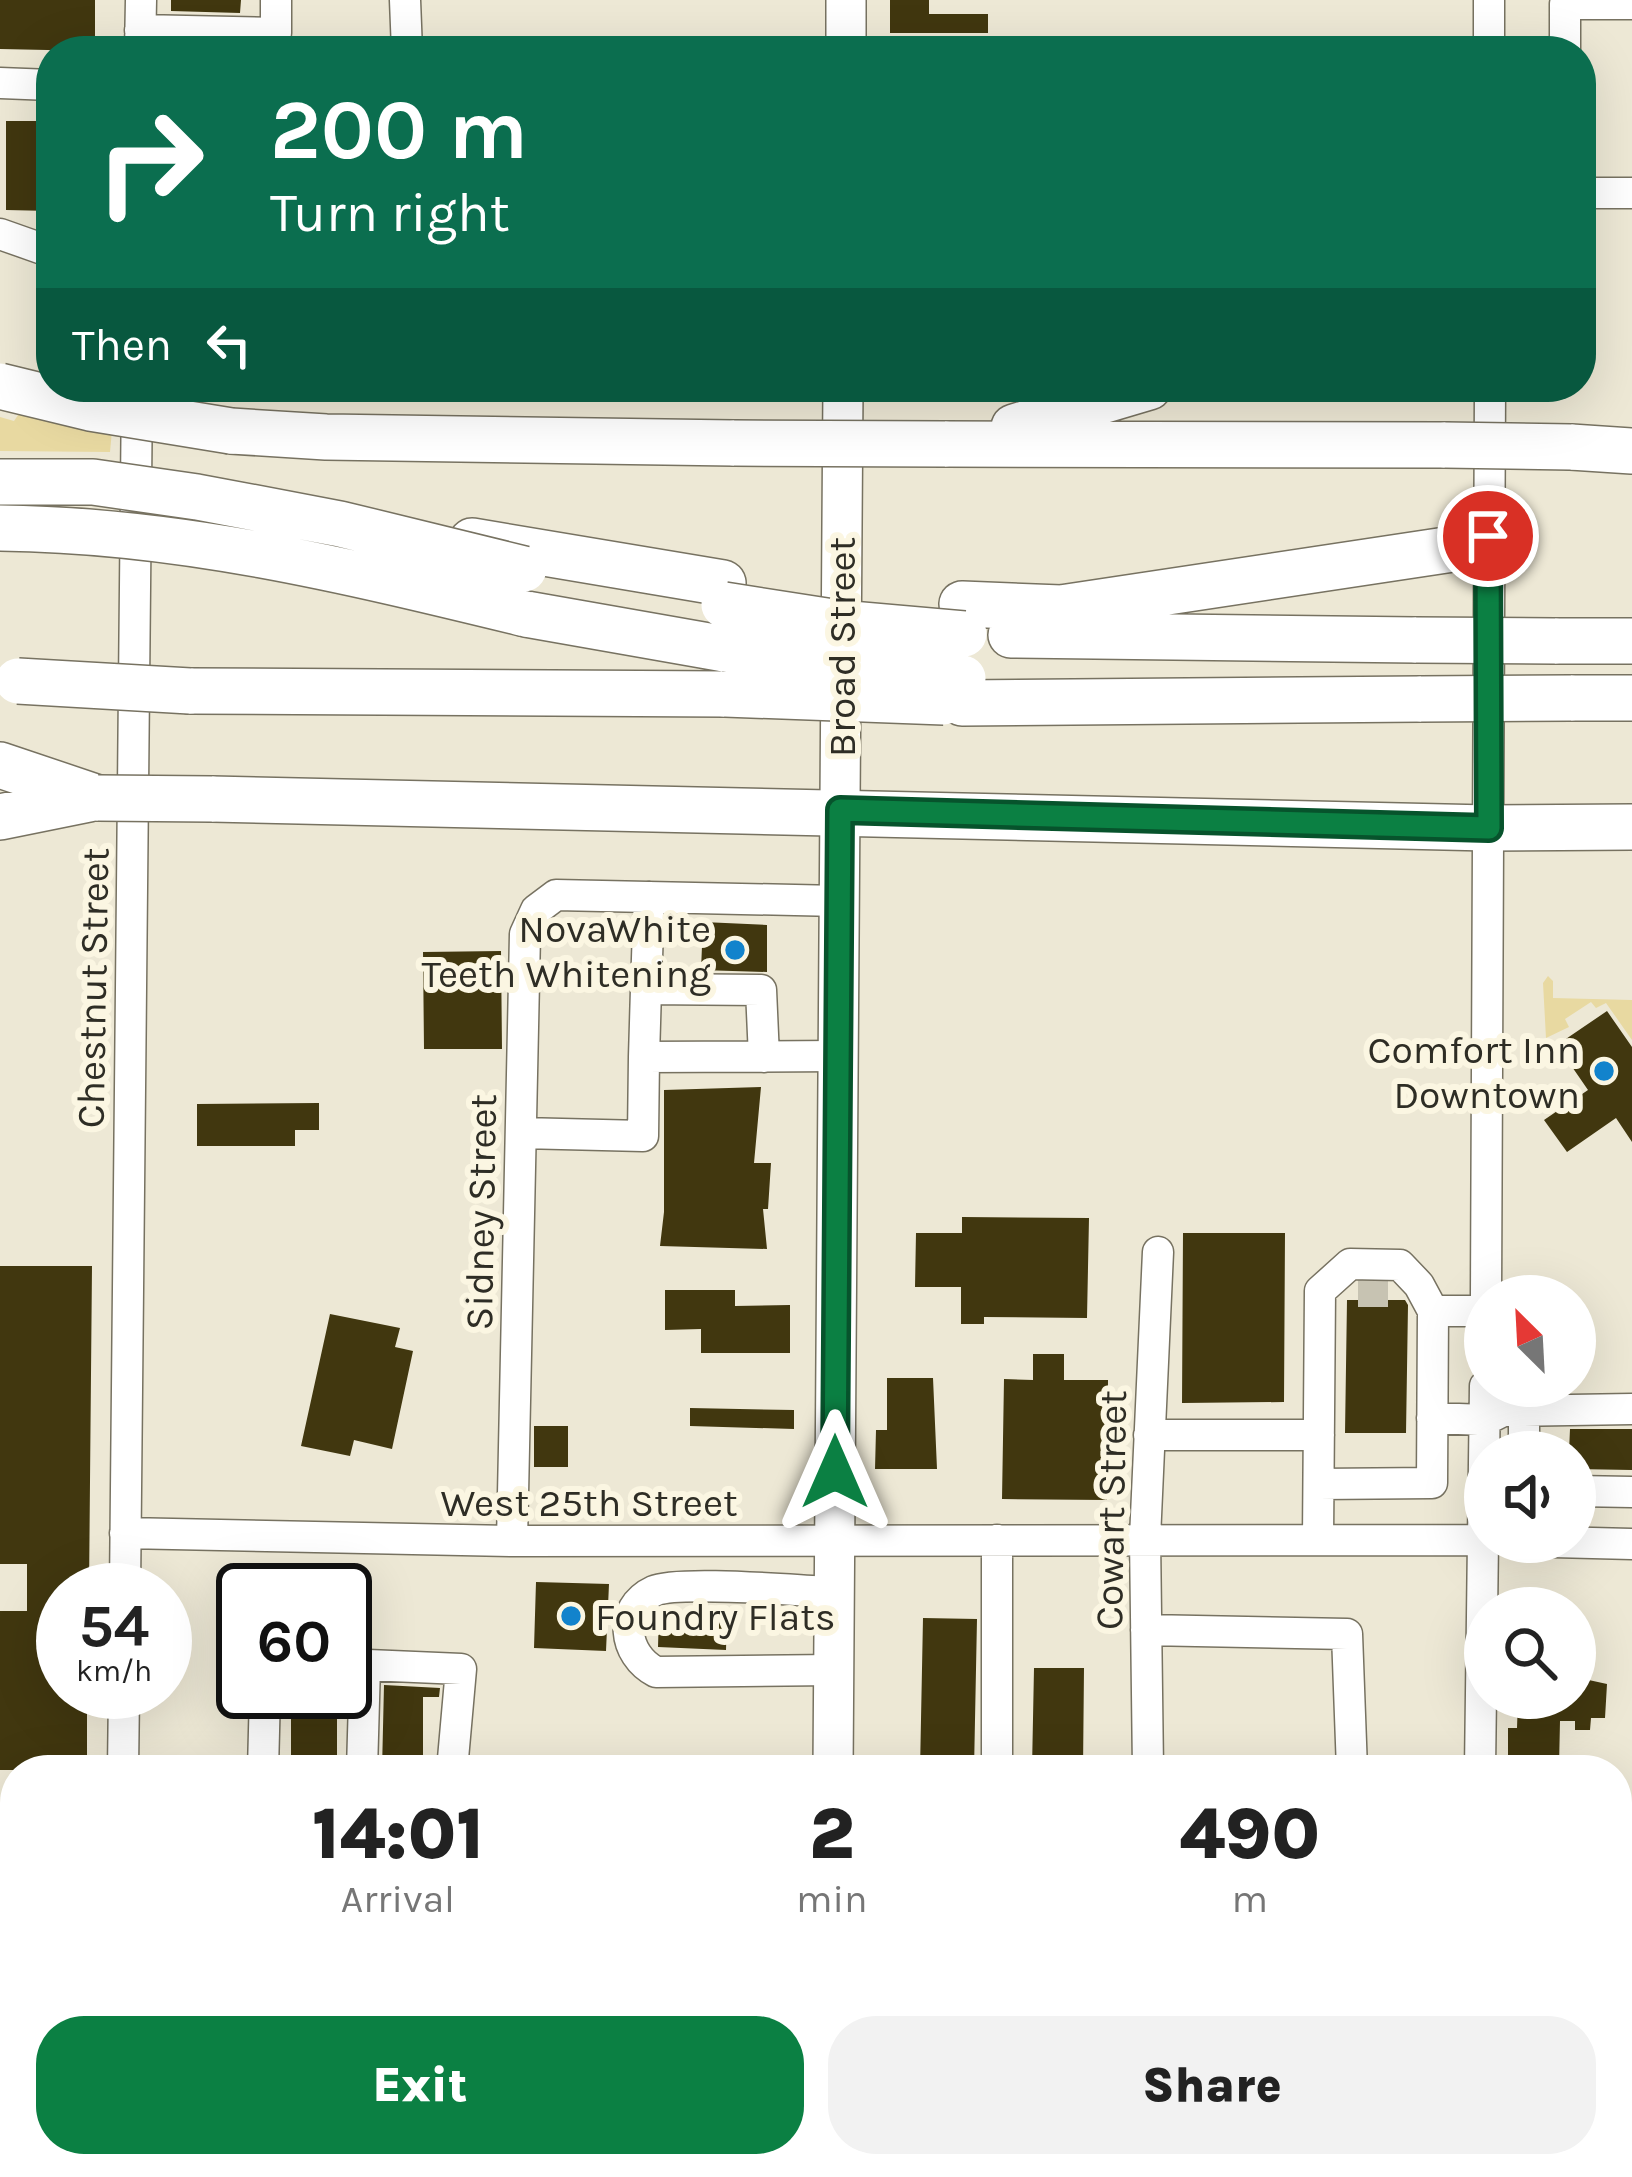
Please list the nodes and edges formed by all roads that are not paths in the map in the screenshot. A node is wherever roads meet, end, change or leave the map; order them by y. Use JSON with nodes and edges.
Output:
{"nodes":[{"id":1,"x":276,"y":0,"type":"edge"},
{"id":2,"x":405,"y":0,"type":"edge"},
{"id":3,"x":846,"y":0,"type":"edge"},
{"id":4,"x":1489,"y":0,"type":"edge"},
{"id":5,"x":1632,"y":4,"type":"edge"},
{"id":6,"x":140,"y":27,"type":"edge"},
{"id":7,"x":222,"y":36,"type":"edge"},
{"id":8,"x":276,"y":36,"type":"edge"},
{"id":9,"x":406,"y":36,"type":"edge"},
{"id":10,"x":846,"y":36,"type":"edge"},
{"id":11,"x":1490,"y":36,"type":"edge"},
{"id":12,"x":1564,"y":36,"type":"edge"},
{"id":13,"x":0,"y":83,"type":"edge"},
{"id":14,"x":36,"y":84,"type":"edge"},
{"id":15,"x":1596,"y":193,"type":"edge"},
{"id":16,"x":1632,"y":193,"type":"edge"},
{"id":17,"x":0,"y":233,"type":"edge"},
{"id":18,"x":36,"y":246,"type":"edge"},
{"id":19,"x":0,"y":386,"type":"edge"},
{"id":20,"x":36,"y":395,"type":"edge"},
{"id":21,"x":65,"y":402,"type":"edge"},
{"id":22,"x":137,"y":402,"type":"edge"},
{"id":23,"x":843,"y":402,"type":"edge"},
{"id":24,"x":1105,"y":402,"type":"edge"},
{"id":25,"x":1490,"y":402,"type":"edge"},
{"id":26,"x":946,"y":444,"type":"junction"},
{"id":27,"x":1632,"y":451,"type":"edge"},
{"id":28,"x":0,"y":482,"type":"edge"},
{"id":29,"x":0,"y":527,"type":"edge"},
{"id":30,"x":1488,"y":536,"type":"junction"},
{"id":31,"x":724,"y":612,"type":"junction"},
{"id":32,"x":1632,"y":641,"type":"edge"},
{"id":33,"x":962,"y":655,"type":"junction"},
{"id":34,"x":9,"y":680,"type":"edge"},
{"id":35,"x":1632,"y":698,"type":"edge"},
{"id":36,"x":0,"y":765,"type":"edge"},
{"id":37,"x":98,"y":798,"type":"junction"},
{"id":38,"x":840,"y":810,"type":"junction"},
{"id":39,"x":0,"y":818,"type":"edge"},
{"id":40,"x":1632,"y":827,"type":"edge"},
{"id":41,"x":1489,"y":828,"type":"junction"},
{"id":42,"x":649,"y":897,"type":"junction"},
{"id":43,"x":839,"y":901,"type":"junction"},
{"id":44,"x":646,"y":989,"type":"junction"},
{"id":45,"x":838,"y":1056,"type":"junction"},
{"id":46,"x":644,"y":1057,"type":"junction"},
{"id":47,"x":764,"y":1057,"type":"junction"},
{"id":48,"x":521,"y":1132,"type":"junction"},
{"id":49,"x":1158,"y":1252,"type":"dead end"},
{"id":50,"x":1486,"y":1275,"type":"edge"},
{"id":51,"x":1320,"y":1291,"type":"junction"},
{"id":52,"x":1358,"y":1292,"type":"tunnel mouth"},
{"id":53,"x":1390,"y":1292,"type":"tunnel mouth"},
{"id":54,"x":1427,"y":1302,"type":"junction"},
{"id":55,"x":1464,"y":1308,"type":"edge"},
{"id":56,"x":1485,"y":1407,"type":"edge"},
{"id":57,"x":1632,"y":1409,"type":"edge"},
{"id":58,"x":1524,"y":1410,"type":"junction"},
{"id":59,"x":1432,"y":1418,"type":"junction"},
{"id":60,"x":1485,"y":1420,"type":"junction"},
{"id":61,"x":1485,"y":1431,"type":"edge"},
{"id":62,"x":1524,"y":1431,"type":"edge"},
{"id":63,"x":1149,"y":1435,"type":"junction"},
{"id":64,"x":1319,"y":1435,"type":"junction"},
{"id":65,"x":1319,"y":1484,"type":"junction"},
{"id":66,"x":1596,"y":1491,"type":"edge"},
{"id":67,"x":1632,"y":1492,"type":"edge"},
{"id":68,"x":125,"y":1533,"type":"junction"},
{"id":69,"x":1145,"y":1538,"type":"junction"},
{"id":70,"x":1318,"y":1539,"type":"junction"},
{"id":71,"x":997,"y":1540,"type":"junction"},
{"id":72,"x":1464,"y":1540,"type":"edge"},
{"id":73,"x":512,"y":1541,"type":"junction"},
{"id":74,"x":669,"y":1542,"type":"junction"},
{"id":75,"x":835,"y":1542,"type":"junction"},
{"id":76,"x":1596,"y":1543,"type":"edge"},
{"id":77,"x":1632,"y":1544,"type":"edge"},
{"id":78,"x":125,"y":1563,"type":"edge"},
{"id":79,"x":1484,"y":1563,"type":"edge"},
{"id":80,"x":667,"y":1586,"type":"junction"},
{"id":81,"x":727,"y":1588,"type":"junction"},
{"id":82,"x":834,"y":1592,"type":"junction"},
{"id":83,"x":1146,"y":1630,"type":"junction"},
{"id":84,"x":372,"y":1666,"type":"edge"},
{"id":85,"x":834,"y":1670,"type":"junction"},
{"id":86,"x":734,"y":1671,"type":"junction"},
{"id":87,"x":124,"y":1719,"type":"edge"},
{"id":88,"x":264,"y":1719,"type":"edge"},
{"id":89,"x":359,"y":1719,"type":"edge"},
{"id":90,"x":123,"y":1755,"type":"edge"},
{"id":91,"x":263,"y":1755,"type":"edge"},
{"id":92,"x":361,"y":1755,"type":"edge"},
{"id":93,"x":453,"y":1755,"type":"edge"},
{"id":94,"x":833,"y":1755,"type":"edge"},
{"id":95,"x":997,"y":1755,"type":"edge"},
{"id":96,"x":1148,"y":1755,"type":"edge"},
{"id":97,"x":1351,"y":1755,"type":"edge"},
{"id":98,"x":1480,"y":1755,"type":"edge"}],
"edges":[{"from":1,"to":8,"type":"street"},
{"from":2,"to":9,"type":"street"},
{"from":3,"to":10,"type":"main road"},
{"from":4,"to":11,"type":"street"},
{"from":5,"to":12,"type":"street"},
{"from":6,"to":7,"type":"street"},
{"from":13,"to":14,"type":"street"},
{"from":15,"to":16,"type":"street"},
{"from":17,"to":18,"type":"street"},
{"from":19,"to":20,"type":"highway","bridge":true},
{"from":21,"to":26,"type":"highway","bridge":true},
{"from":22,"to":68,"type":"street","name":"Chestnut Street"},
{"from":23,"to":38,"type":"main road","name":"Broad Street"},
{"from":24,"to":26,"type":"highway"},
{"from":25,"to":30,"type":"street"},
{"from":26,"to":27,"type":"highway","bridge":true},
{"from":28,"to":31,"type":"highway","bridge":true},
{"from":29,"to":31,"type":"highway","bridge":true},
{"from":30,"to":33,"type":"highway"},
{"from":30,"to":41,"type":"street"},
{"from":31,"to":33,"type":"highway","bridge":true},
{"from":31,"to":33,"type":"highway"},
{"from":32,"to":33,"type":"highway","bridge":true},
{"from":33,"to":34,"type":"highway","bridge":true},
{"from":33,"to":35,"type":"highway","bridge":true},
{"from":36,"to":37,"type":"highway"},
{"from":37,"to":38,"type":"highway","bridge":true},
{"from":37,"to":39,"type":"highway"},
{"from":38,"to":41,"type":"highway"},
{"from":38,"to":43,"type":"main road","name":"Broad Street"},
{"from":40,"to":41,"type":"highway"},
{"from":41,"to":50,"type":"street"},
{"from":42,"to":43,"type":"street"},
{"from":42,"to":44,"type":"street"},
{"from":42,"to":48,"type":"street","name":"Sidney Street"},
{"from":43,"to":45,"type":"main road","name":"Broad Street"},
{"from":44,"to":46,"type":"street"},
{"from":44,"to":47,"type":"street"},
{"from":45,"to":47,"type":"street"},
{"from":45,"to":75,"type":"main road","name":"Broad Street"},
{"from":46,"to":47,"type":"street"},
{"from":46,"to":48,"type":"street"},
{"from":48,"to":73,"type":"street","name":"Sidney Street"},
{"from":49,"to":63,"type":"street","name":"Cowart Street"},
{"from":51,"to":52,"type":"street"},
{"from":51,"to":54,"type":"street"},
{"from":51,"to":64,"type":"street"},
{"from":53,"to":54,"type":"street"},
{"from":54,"to":55,"type":"street"},
{"from":54,"to":59,"type":"street"},
{"from":56,"to":60,"type":"street"},
{"from":57,"to":58,"type":"street"},
{"from":58,"to":60,"type":"street"},
{"from":58,"to":62,"type":"street"},
{"from":59,"to":60,"type":"street"},
{"from":59,"to":65,"type":"street"},
{"from":60,"to":61,"type":"street"},
{"from":63,"to":64,"type":"street"},
{"from":63,"to":69,"type":"street","name":"Cowart Street"},
{"from":64,"to":65,"type":"street"},
{"from":65,"to":70,"type":"street"},
{"from":66,"to":67,"type":"street"},
{"from":68,"to":73,"type":"street","name":"West 25th Street"},
{"from":68,"to":78,"type":"street","name":"Chestnut Street"},
{"from":69,"to":70,"type":"street","name":"West 25th Street"},
{"from":69,"to":71,"type":"street","name":"West 25th Street"},
{"from":69,"to":83,"type":"street","name":"Cowart Street"},
{"from":70,"to":72,"type":"street","name":"West 25th Street"},
{"from":71,"to":75,"type":"street","name":"West 25th Street"},
{"from":71,"to":95,"type":"street"},
{"from":73,"to":74,"type":"street","name":"West 25th Street"},
{"from":74,"to":75,"type":"street","name":"West 25th Street"},
{"from":74,"to":80,"type":"street"},
{"from":75,"to":82,"type":"main road","name":"Broad Street"},
{"from":76,"to":77,"type":"street"},
{"from":79,"to":98,"type":"street"},
{"from":80,"to":81,"type":"street"},
{"from":80,"to":86,"type":"street"},
{"from":81,"to":82,"type":"street"},
{"from":81,"to":86,"type":"street"},
{"from":82,"to":85,"type":"main road","name":"Broad Street"},
{"from":83,"to":96,"type":"street","name":"Cowart Street"},
{"from":83,"to":97,"type":"street"},
{"from":84,"to":93,"type":"street"},
{"from":85,"to":86,"type":"street"},
{"from":85,"to":94,"type":"main road","name":"Broad Street"},
{"from":87,"to":90,"type":"street"},
{"from":88,"to":91,"type":"street"},
{"from":89,"to":92,"type":"street"}]}
